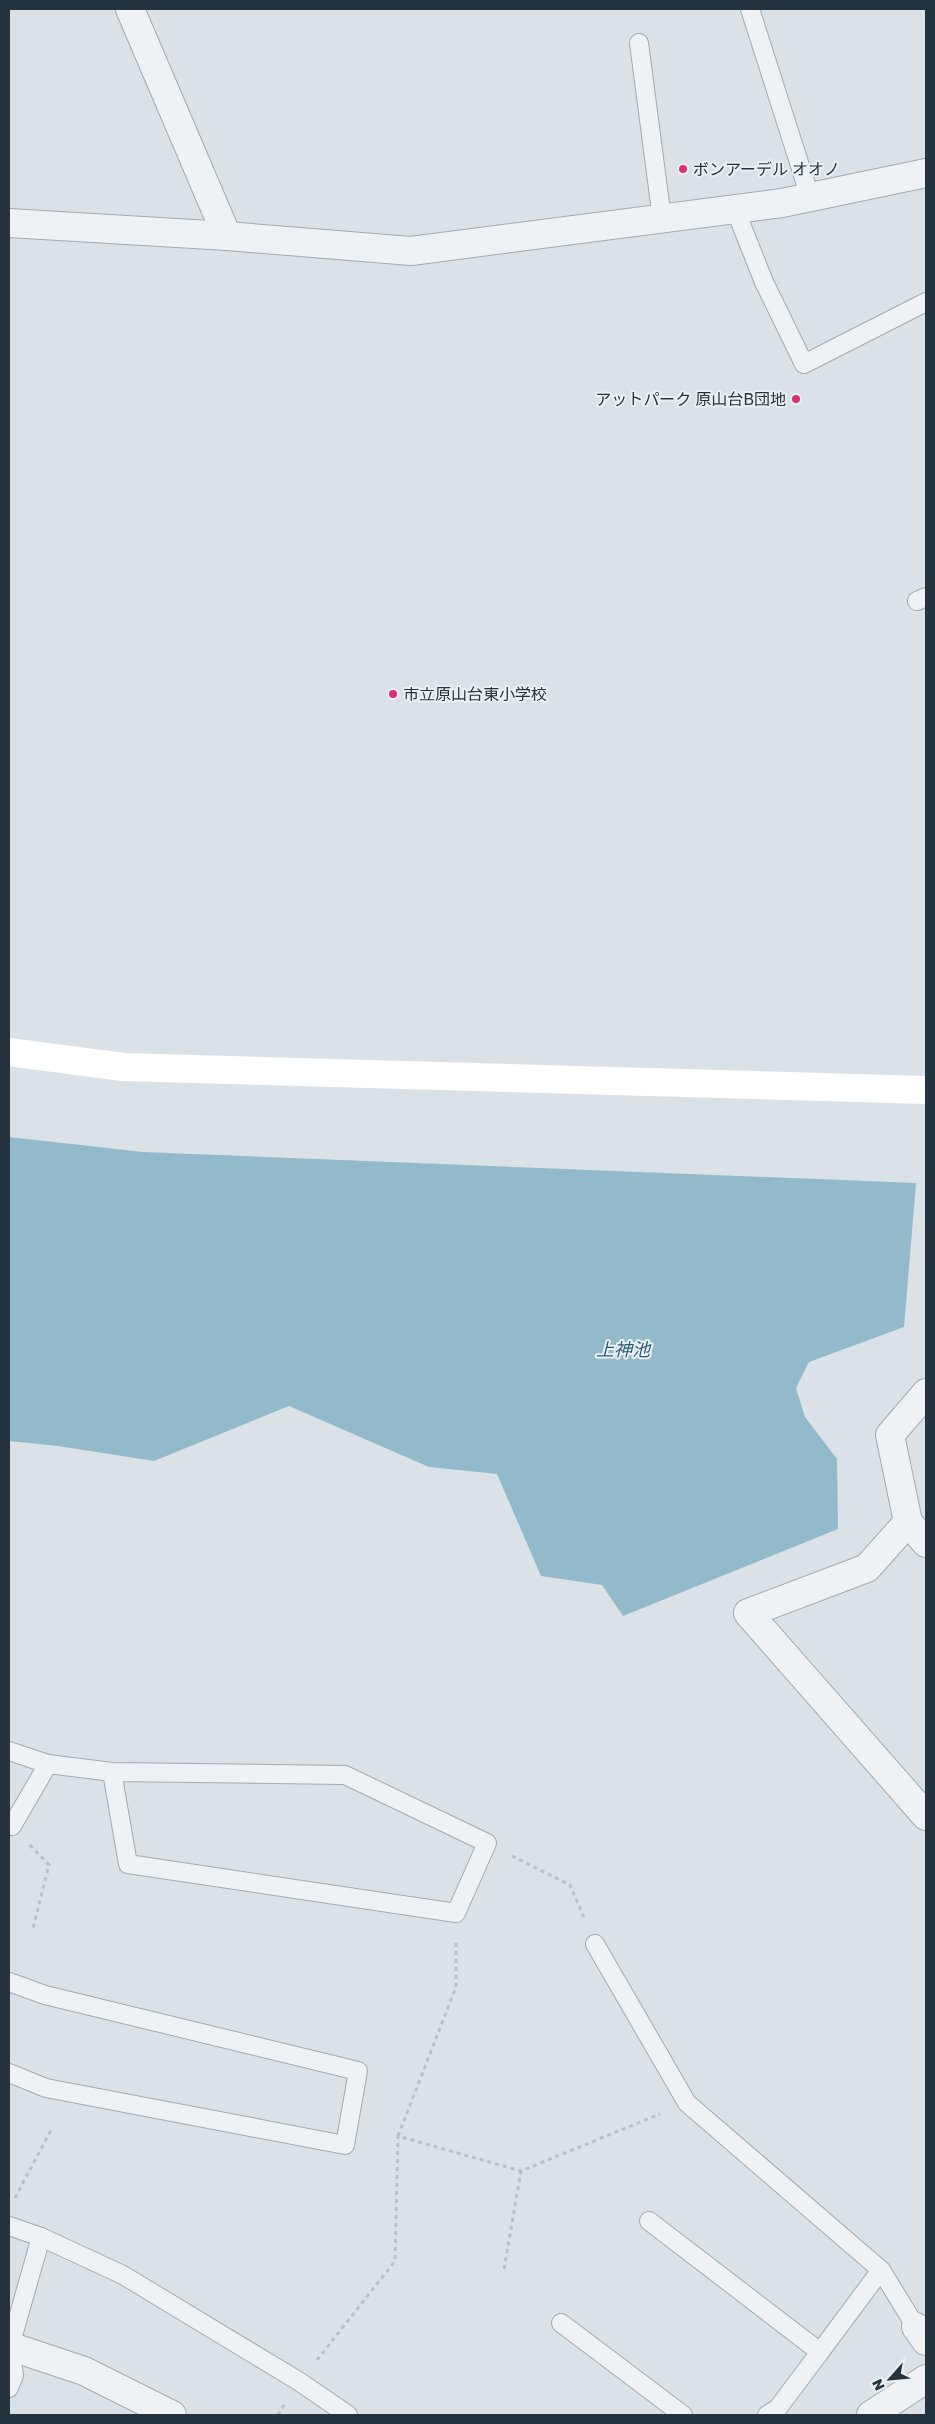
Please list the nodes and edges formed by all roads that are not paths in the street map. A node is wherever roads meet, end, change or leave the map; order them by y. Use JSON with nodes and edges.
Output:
{"nodes":[{"id":1,"x":130,"y":9,"type":"edge"},
{"id":2,"x":750,"y":9,"type":"edge"},
{"id":3,"x":639,"y":43,"type":"dead end"},
{"id":4,"x":926,"y":173,"type":"edge"},
{"id":5,"x":810,"y":197,"type":"junction"},
{"id":6,"x":735,"y":209,"type":"junction"},
{"id":7,"x":662,"y":219,"type":"junction"},
{"id":8,"x":9,"y":223,"type":"edge"},
{"id":9,"x":226,"y":236,"type":"junction"},
{"id":10,"x":926,"y":302,"type":"edge"},
{"id":11,"x":9,"y":1052,"type":"edge"},
{"id":12,"x":926,"y":1090,"type":"edge"},
{"id":13,"x":926,"y":1393,"type":"edge"},
{"id":14,"x":908,"y":1522,"type":"junction"},
{"id":15,"x":926,"y":1543,"type":"edge"},
{"id":16,"x":9,"y":1751,"type":"edge"},
{"id":17,"x":48,"y":1764,"type":"junction"},
{"id":18,"x":112,"y":1772,"type":"junction"},
{"id":19,"x":926,"y":1816,"type":"edge"},
{"id":20,"x":10,"y":1825,"type":"edge"},
{"id":21,"x":595,"y":1944,"type":"road end"},
{"id":22,"x":9,"y":1982,"type":"edge"},
{"id":23,"x":9,"y":2073,"type":"edge"},
{"id":24,"x":649,"y":2221,"type":"dead end"},
{"id":25,"x":9,"y":2226,"type":"edge"},
{"id":26,"x":41,"y":2237,"type":"junction"},
{"id":27,"x":881,"y":2270,"type":"junction"},
{"id":28,"x":560,"y":2323,"type":"dead end"},
{"id":29,"x":921,"y":2334,"type":"edge"},
{"id":30,"x":9,"y":2346,"type":"edge"},
{"id":31,"x":820,"y":2352,"type":"junction"},
{"id":32,"x":926,"y":2379,"type":"edge"},
{"id":33,"x":9,"y":2388,"type":"edge"},
{"id":34,"x":172,"y":2415,"type":"edge"},
{"id":35,"x":348,"y":2415,"type":"edge"},
{"id":36,"x":683,"y":2415,"type":"edge"},
{"id":37,"x":767,"y":2415,"type":"edge"},
{"id":38,"x":871,"y":2415,"type":"edge"}],
"edges":[{"from":1,"to":9,"type":"street"},
{"from":2,"to":5,"type":"lane"},
{"from":3,"to":7,"type":"lane"},
{"from":4,"to":5,"type":"street"},
{"from":5,"to":6,"type":"street"},
{"from":6,"to":7,"type":"street"},
{"from":6,"to":10,"type":"lane"},
{"from":7,"to":9,"type":"street"},
{"from":8,"to":9,"type":"street"},
{"from":11,"to":12,"type":"street"},
{"from":13,"to":14,"type":"street"},
{"from":14,"to":15,"type":"street"},
{"from":14,"to":19,"type":"street"},
{"from":16,"to":17,"type":"lane"},
{"from":17,"to":18,"type":"lane"},
{"from":17,"to":20,"type":"lane"},
{"from":18,"to":18,"type":"lane"},
{"from":21,"to":27,"type":"lane"},
{"from":22,"to":23,"type":"lane"},
{"from":24,"to":31,"type":"lane"},
{"from":25,"to":26,"type":"lane"},
{"from":26,"to":30,"type":"lane"},
{"from":26,"to":35,"type":"lane"},
{"from":27,"to":29,"type":"lane"},
{"from":27,"to":31,"type":"lane"},
{"from":28,"to":36,"type":"lane"},
{"from":30,"to":33,"type":"lane"},
{"from":30,"to":34,"type":"street"},
{"from":31,"to":37,"type":"lane"},
{"from":32,"to":38,"type":"street"}]}
